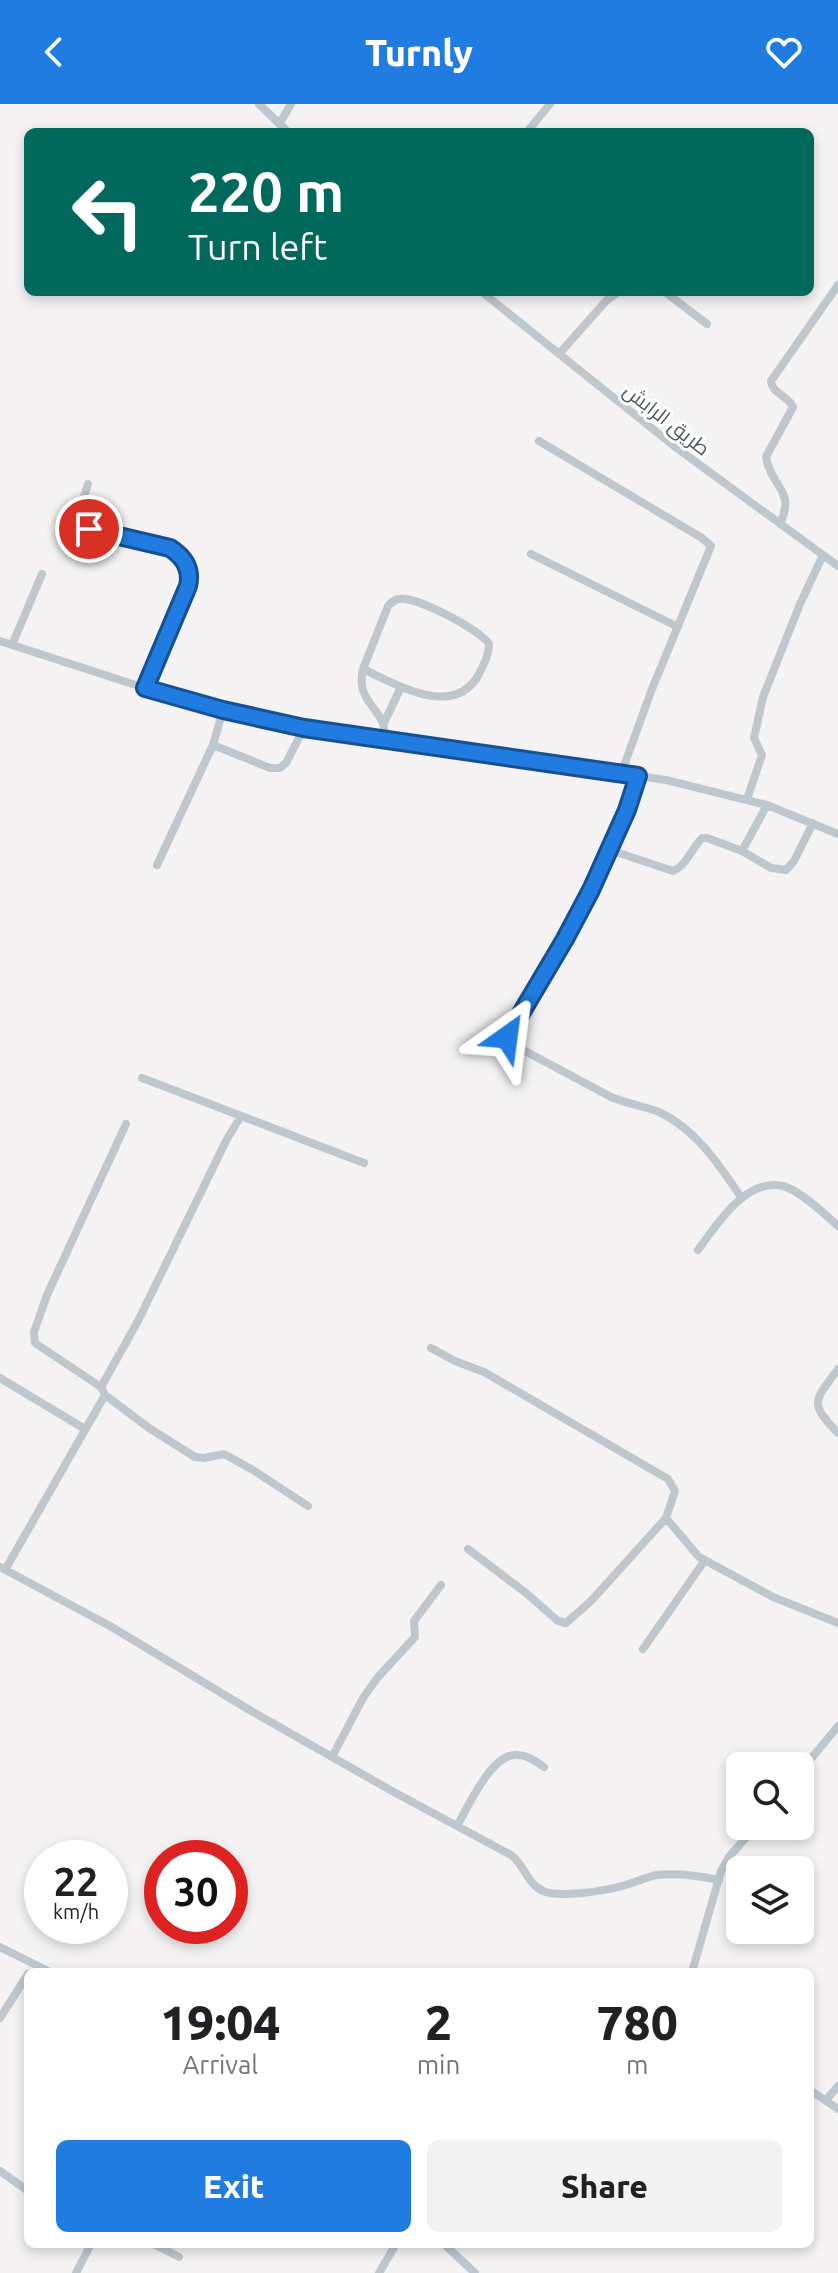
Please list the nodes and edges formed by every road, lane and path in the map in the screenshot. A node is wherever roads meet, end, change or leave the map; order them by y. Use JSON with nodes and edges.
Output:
{"nodes":[{"id":1,"x":259,"y":104,"type":"edge"},
{"id":2,"x":291,"y":104,"type":"edge"},
{"id":3,"x":550,"y":104,"type":"edge"},
{"id":4,"x":280,"y":123,"type":"junction"},
{"id":5,"x":284,"y":128,"type":"edge"},
{"id":6,"x":530,"y":128,"type":"edge"},
{"id":7,"x":838,"y":285,"type":"edge"},
{"id":8,"x":487,"y":296,"type":"edge"},
{"id":9,"x":613,"y":296,"type":"edge"},
{"id":10,"x":670,"y":296,"type":"edge"},
{"id":11,"x":707,"y":324,"type":"dead end"},
{"id":12,"x":559,"y":354,"type":"junction"},
{"id":13,"x":539,"y":441,"type":"dead end"},
{"id":14,"x":88,"y":484,"type":"dead end"},
{"id":15,"x":780,"y":524,"type":"junction"},
{"id":16,"x":531,"y":554,"type":"dead end"},
{"id":17,"x":823,"y":555,"type":"junction"},
{"id":18,"x":838,"y":566,"type":"edge"},
{"id":19,"x":42,"y":574,"type":"dead end"},
{"id":20,"x":678,"y":627,"type":"junction"},
{"id":21,"x":0,"y":641,"type":"edge"},
{"id":22,"x":12,"y":645,"type":"junction"},
{"id":23,"x":363,"y":669,"type":"junction"},
{"id":24,"x":401,"y":687,"type":"junction"},
{"id":25,"x":145,"y":688,"type":"junction"},
{"id":26,"x":223,"y":710,"type":"junction"},
{"id":27,"x":384,"y":723,"type":"junction"},
{"id":28,"x":304,"y":728,"type":"junction"},
{"id":29,"x":383,"y":740,"type":"junction"},
{"id":30,"x":213,"y":745,"type":"junction"},
{"id":31,"x":621,"y":774,"type":"junction"},
{"id":32,"x":638,"y":776,"type":"junction"},
{"id":33,"x":747,"y":799,"type":"junction"},
{"id":34,"x":767,"y":805,"type":"junction"},
{"id":35,"x":813,"y":823,"type":"junction"},
{"id":36,"x":836,"y":831,"type":"edge"},
{"id":37,"x":610,"y":850,"type":"junction"},
{"id":38,"x":742,"y":851,"type":"junction"},
{"id":39,"x":157,"y":865,"type":"dead end"},
{"id":40,"x":142,"y":1078,"type":"dead end"},
{"id":41,"x":241,"y":1116,"type":"junction"},
{"id":42,"x":126,"y":1124,"type":"dead end"},
{"id":43,"x":364,"y":1163,"type":"dead end"},
{"id":44,"x":741,"y":1197,"type":"junction"},
{"id":45,"x":838,"y":1226,"type":"edge"},
{"id":46,"x":698,"y":1250,"type":"dead end"},
{"id":47,"x":431,"y":1348,"type":"dead end"},
{"id":48,"x":838,"y":1369,"type":"edge"},
{"id":49,"x":0,"y":1378,"type":"edge"},
{"id":50,"x":103,"y":1391,"type":"junction"},
{"id":51,"x":85,"y":1429,"type":"junction"},
{"id":52,"x":838,"y":1433,"type":"edge"},
{"id":53,"x":308,"y":1506,"type":"dead end"},
{"id":54,"x":666,"y":1518,"type":"junction"},
{"id":55,"x":468,"y":1549,"type":"dead end"},
{"id":56,"x":705,"y":1560,"type":"junction"},
{"id":57,"x":2,"y":1569,"type":"edge"},
{"id":58,"x":441,"y":1585,"type":"dead end"},
{"id":59,"x":838,"y":1623,"type":"edge"},
{"id":60,"x":643,"y":1649,"type":"dead end"},
{"id":61,"x":838,"y":1726,"type":"edge"},
{"id":62,"x":814,"y":1755,"type":"edge"},
{"id":63,"x":332,"y":1757,"type":"junction"},
{"id":64,"x":544,"y":1767,"type":"dead end"},
{"id":65,"x":457,"y":1826,"type":"junction"},
{"id":66,"x":744,"y":1840,"type":"edge"},
{"id":67,"x":719,"y":1880,"type":"junction"},
{"id":68,"x":0,"y":1947,"type":"edge"},
{"id":69,"x":27,"y":1968,"type":"edge"},
{"id":70,"x":693,"y":1968,"type":"edge"},
{"id":71,"x":24,"y":1980,"type":"edge"},
{"id":72,"x":0,"y":2018,"type":"edge"},
{"id":73,"x":838,"y":2086,"type":"edge"},
{"id":74,"x":814,"y":2092,"type":"edge"},
{"id":75,"x":826,"y":2100,"type":"junction"},
{"id":76,"x":838,"y":2109,"type":"edge"},
{"id":77,"x":0,"y":2171,"type":"edge"},
{"id":78,"x":24,"y":2188,"type":"edge"},
{"id":79,"x":89,"y":2248,"type":"edge"},
{"id":80,"x":162,"y":2248,"type":"edge"},
{"id":81,"x":394,"y":2248,"type":"edge"},
{"id":82,"x":448,"y":2248,"type":"edge"},
{"id":83,"x":179,"y":2257,"type":"dead end"},
{"id":84,"x":76,"y":2273,"type":"edge"},
{"id":85,"x":379,"y":2273,"type":"edge"},
{"id":86,"x":475,"y":2273,"type":"edge"}],
"edges":[{"from":1,"to":4,"type":"street"},
{"from":2,"to":4,"type":"street"},
{"from":3,"to":6,"type":"street"},
{"from":4,"to":5,"type":"street"},
{"from":7,"to":15,"type":"street"},
{"from":8,"to":12,"type":"street","name":"طريق الرابش"},
{"from":9,"to":12,"type":"street"},
{"from":10,"to":11,"type":"street"},
{"from":12,"to":15,"type":"street","name":"طريق الرابش"},
{"from":13,"to":20,"type":"street"},
{"from":14,"to":25,"type":"street"},
{"from":15,"to":17,"type":"street","name":"طريق الرابش"},
{"from":16,"to":20,"type":"street"},
{"from":17,"to":18,"type":"street","name":"طريق الرابش"},
{"from":17,"to":33,"type":"street"},
{"from":19,"to":22,"type":"street"},
{"from":20,"to":31,"type":"street"},
{"from":21,"to":22,"type":"street"},
{"from":22,"to":25,"type":"street"},
{"from":23,"to":24,"type":"street"},
{"from":23,"to":24,"type":"street"},
{"from":23,"to":27,"type":"street"},
{"from":24,"to":27,"type":"street"},
{"from":25,"to":26,"type":"street"},
{"from":26,"to":28,"type":"street"},
{"from":26,"to":30,"type":"street"},
{"from":27,"to":29,"type":"street"},
{"from":28,"to":29,"type":"street"},
{"from":28,"to":30,"type":"street"},
{"from":29,"to":31,"type":"street"},
{"from":30,"to":39,"type":"street"},
{"from":31,"to":32,"type":"street"},
{"from":32,"to":33,"type":"street"},
{"from":32,"to":37,"type":"street"},
{"from":33,"to":34,"type":"street"},
{"from":34,"to":35,"type":"street"},
{"from":34,"to":38,"type":"street"},
{"from":35,"to":36,"type":"street"},
{"from":35,"to":38,"type":"street"},
{"from":37,"to":38,"type":"street"},
{"from":37,"to":44,"type":"street"},
{"from":40,"to":41,"type":"street"},
{"from":41,"to":43,"type":"street"},
{"from":41,"to":50,"type":"street"},
{"from":42,"to":50,"type":"street"},
{"from":44,"to":45,"type":"street"},
{"from":44,"to":46,"type":"street"},
{"from":47,"to":54,"type":"street"},
{"from":48,"to":52,"type":"street"},
{"from":49,"to":51,"type":"street"},
{"from":50,"to":51,"type":"street"},
{"from":50,"to":53,"type":"street"},
{"from":51,"to":57,"type":"street"},
{"from":54,"to":55,"type":"street"},
{"from":54,"to":56,"type":"street"},
{"from":56,"to":59,"type":"street"},
{"from":56,"to":60,"type":"street"},
{"from":57,"to":63,"type":"street"},
{"from":58,"to":63,"type":"street"},
{"from":61,"to":62,"type":"street"},
{"from":63,"to":65,"type":"street"},
{"from":64,"to":65,"type":"street"},
{"from":65,"to":67,"type":"street"},
{"from":66,"to":67,"type":"street"},
{"from":67,"to":70,"type":"street"},
{"from":68,"to":69,"type":"street"},
{"from":71,"to":72,"type":"street"},
{"from":73,"to":75,"type":"street"},
{"from":74,"to":75,"type":"street"},
{"from":75,"to":76,"type":"street"},
{"from":77,"to":78,"type":"street"},
{"from":79,"to":84,"type":"street"},
{"from":80,"to":83,"type":"street"},
{"from":81,"to":85,"type":"street"},
{"from":82,"to":86,"type":"street"}]}
